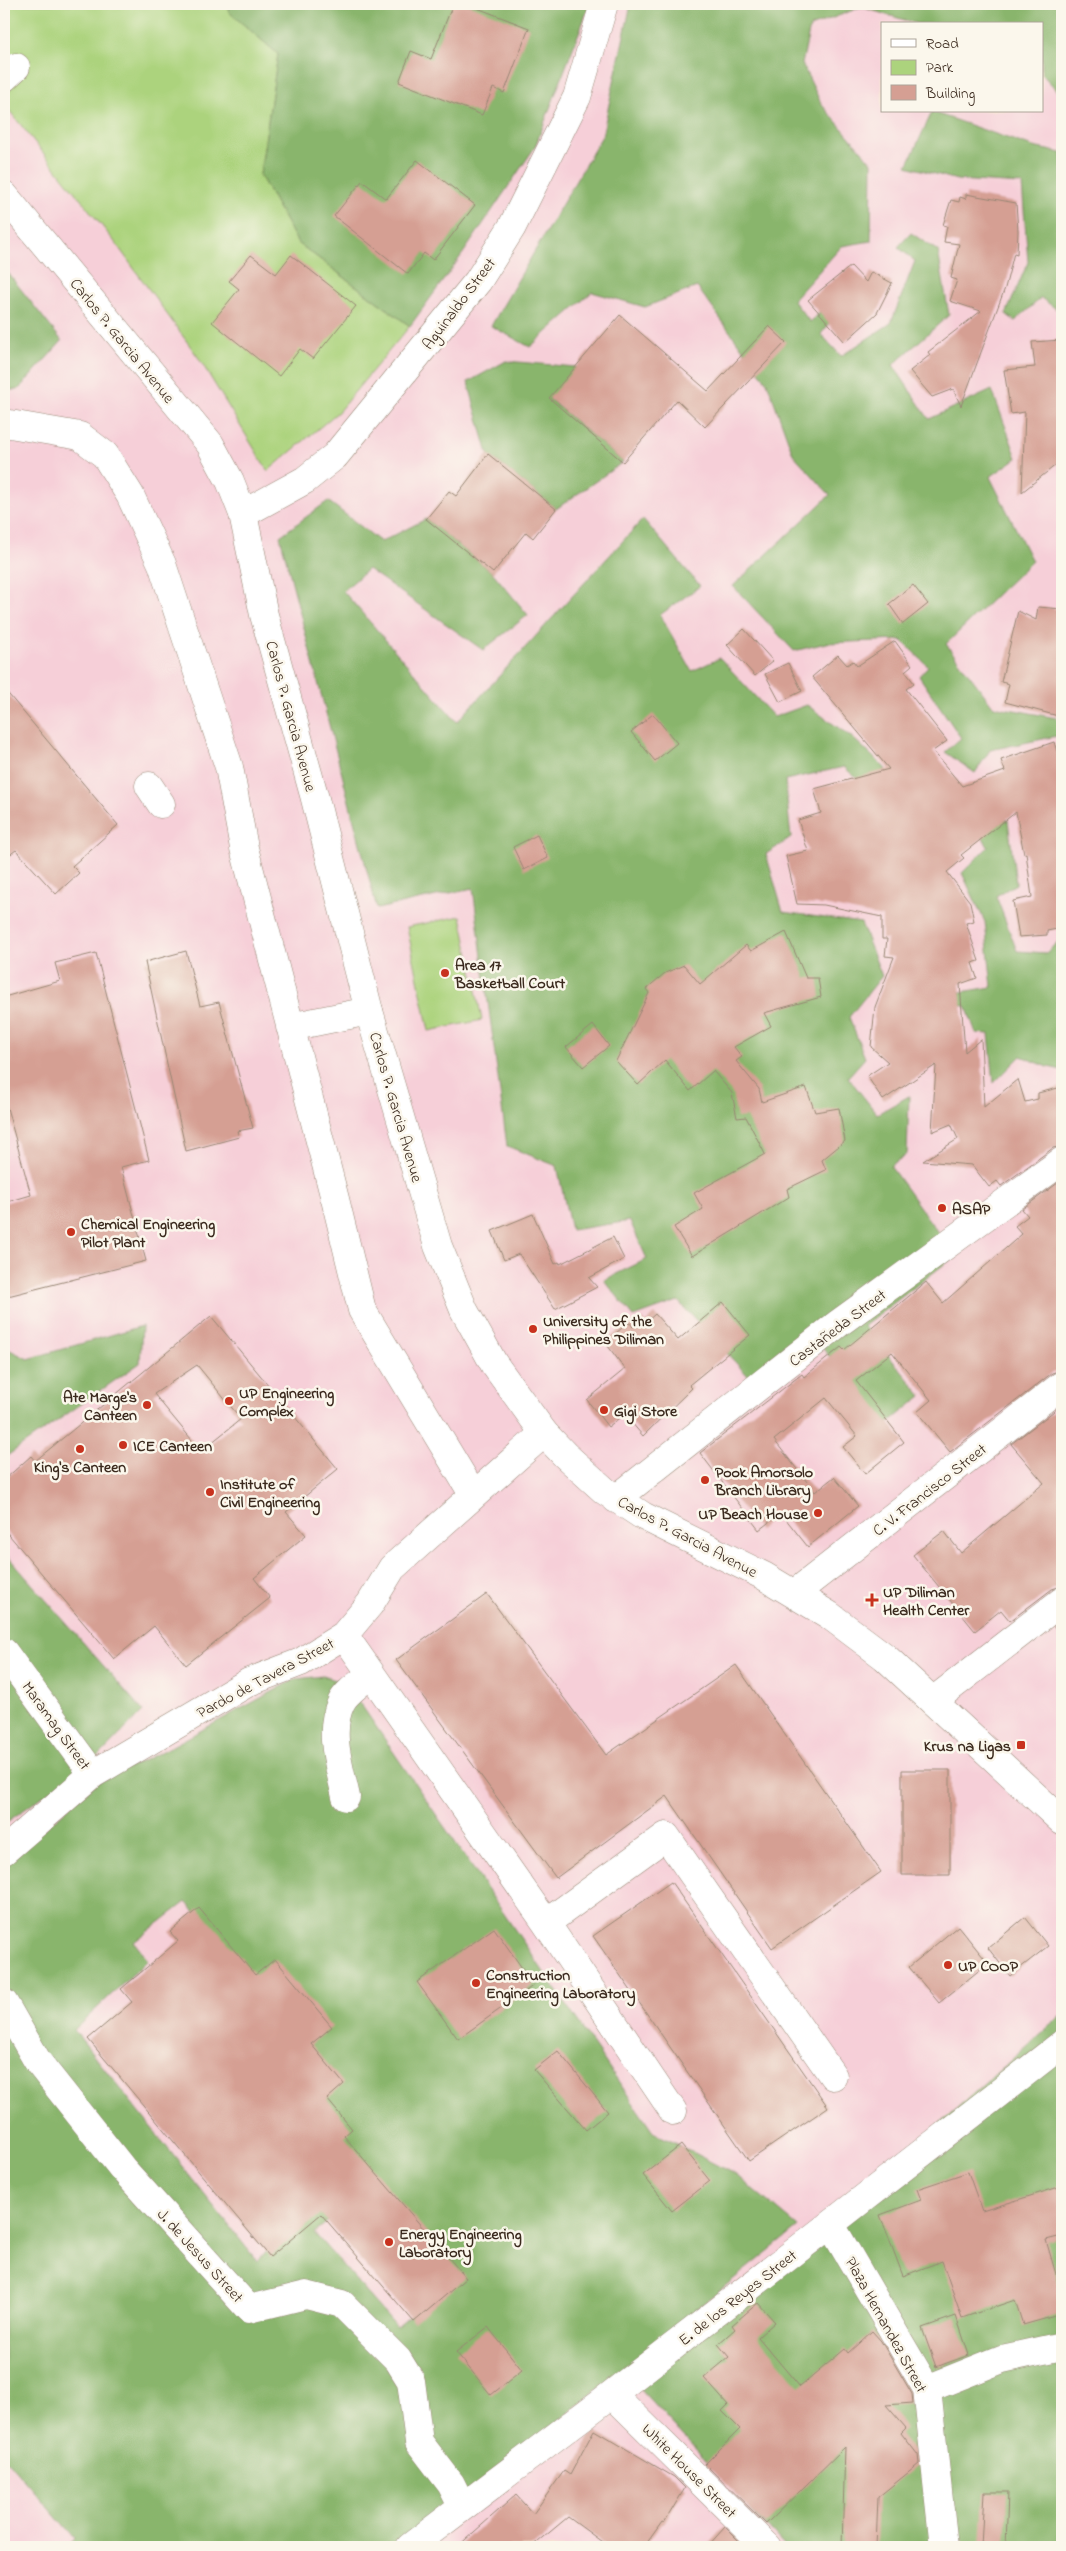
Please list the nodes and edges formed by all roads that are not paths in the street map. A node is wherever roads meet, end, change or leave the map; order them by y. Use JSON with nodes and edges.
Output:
{"nodes":[{"id":1,"x":604,"y":4,"type":"edge"},
{"id":2,"x":4,"y":195,"type":"edge"},
{"id":3,"x":4,"y":423,"type":"edge"},
{"id":4,"x":243,"y":514,"type":"junction"},
{"id":5,"x":369,"y":1011,"type":"junction"},
{"id":6,"x":290,"y":1027,"type":"junction"},
{"id":7,"x":1062,"y":1161,"type":"edge"},
{"id":8,"x":1062,"y":1385,"type":"edge"},
{"id":9,"x":544,"y":1433,"type":"junction"},
{"id":10,"x":473,"y":1494,"type":"junction"},
{"id":11,"x":616,"y":1499,"type":"junction"},
{"id":12,"x":795,"y":1593,"type":"junction"},
{"id":13,"x":1062,"y":1601,"type":"edge"},
{"id":14,"x":344,"y":1635,"type":"junction"},
{"id":15,"x":4,"y":1652,"type":"edge"},
{"id":16,"x":371,"y":1674,"type":"junction"},
{"id":17,"x":933,"y":1701,"type":"junction"},
{"id":18,"x":93,"y":1774,"type":"junction"},
{"id":19,"x":346,"y":1798,"type":"dead end"},
{"id":20,"x":1062,"y":1822,"type":"edge"},
{"id":21,"x":4,"y":1851,"type":"edge"},
{"id":22,"x":546,"y":1922,"type":"junction"},
{"id":23,"x":4,"y":2003,"type":"edge"},
{"id":24,"x":1062,"y":2044,"type":"edge"},
{"id":25,"x":833,"y":2076,"type":"dead end"},
{"id":26,"x":673,"y":2111,"type":"dead end"},
{"id":27,"x":831,"y":2224,"type":"junction"},
{"id":28,"x":1062,"y":2346,"type":"edge"},
{"id":29,"x":927,"y":2388,"type":"junction"},
{"id":30,"x":612,"y":2394,"type":"junction"},
{"id":31,"x":462,"y":2506,"type":"junction"},
{"id":32,"x":410,"y":2547,"type":"edge"},
{"id":33,"x":767,"y":2547,"type":"edge"},
{"id":34,"x":944,"y":2547,"type":"edge"}],
"edges":[{"from":1,"to":4,"type":"street","name":"Aguinaldo Street"},
{"from":2,"to":4,"type":"street","name":"Carlos P. Garcia Avenue"},
{"from":3,"to":6,"type":"street"},
{"from":4,"to":5,"type":"street","name":"Carlos P. Garcia Avenue"},
{"from":5,"to":6,"type":"street"},
{"from":5,"to":9,"type":"street","name":"Carlos P. Garcia Avenue"},
{"from":6,"to":10,"type":"street"},
{"from":7,"to":11,"type":"street","name":"Castañeda Street"},
{"from":8,"to":12,"type":"street","name":"C. V. Francisco Street"},
{"from":9,"to":10,"type":"street","name":"Pardo de Tavera Street"},
{"from":9,"to":11,"type":"street","name":"Carlos P. Garcia Avenue"},
{"from":10,"to":14,"type":"street","name":"Pardo de Tavera Street"},
{"from":11,"to":12,"type":"street","name":"Carlos P. Garcia Avenue"},
{"from":12,"to":17,"type":"street","name":"Carlos P. Garcia Avenue"},
{"from":13,"to":17,"type":"street"},
{"from":14,"to":16,"type":"street"},
{"from":14,"to":18,"type":"street","name":"Pardo de Tavera Street"},
{"from":15,"to":18,"type":"street","name":"Maramag Street"},
{"from":16,"to":19,"type":"street"},
{"from":16,"to":22,"type":"street"},
{"from":17,"to":20,"type":"street","name":"Carlos P. Garcia Avenue"},
{"from":18,"to":21,"type":"street","name":"Pardo de Tavera Street"},
{"from":22,"to":25,"type":"street"},
{"from":22,"to":26,"type":"street"},
{"from":23,"to":31,"type":"street","name":"J. de Jesus Street"},
{"from":24,"to":27,"type":"street","name":"E. de los Reyes Street"},
{"from":27,"to":29,"type":"street","name":"Plaza Hernandez Street"},
{"from":27,"to":30,"type":"street","name":"E. de los Reyes Street"},
{"from":28,"to":29,"type":"street"},
{"from":29,"to":34,"type":"street","name":"Plaza Hernandez Street"},
{"from":30,"to":31,"type":"street","name":"E. de los Reyes Street"},
{"from":30,"to":33,"type":"street","name":"White House Street"},
{"from":31,"to":32,"type":"street","name":"E. de los Reyes Street"}]}
